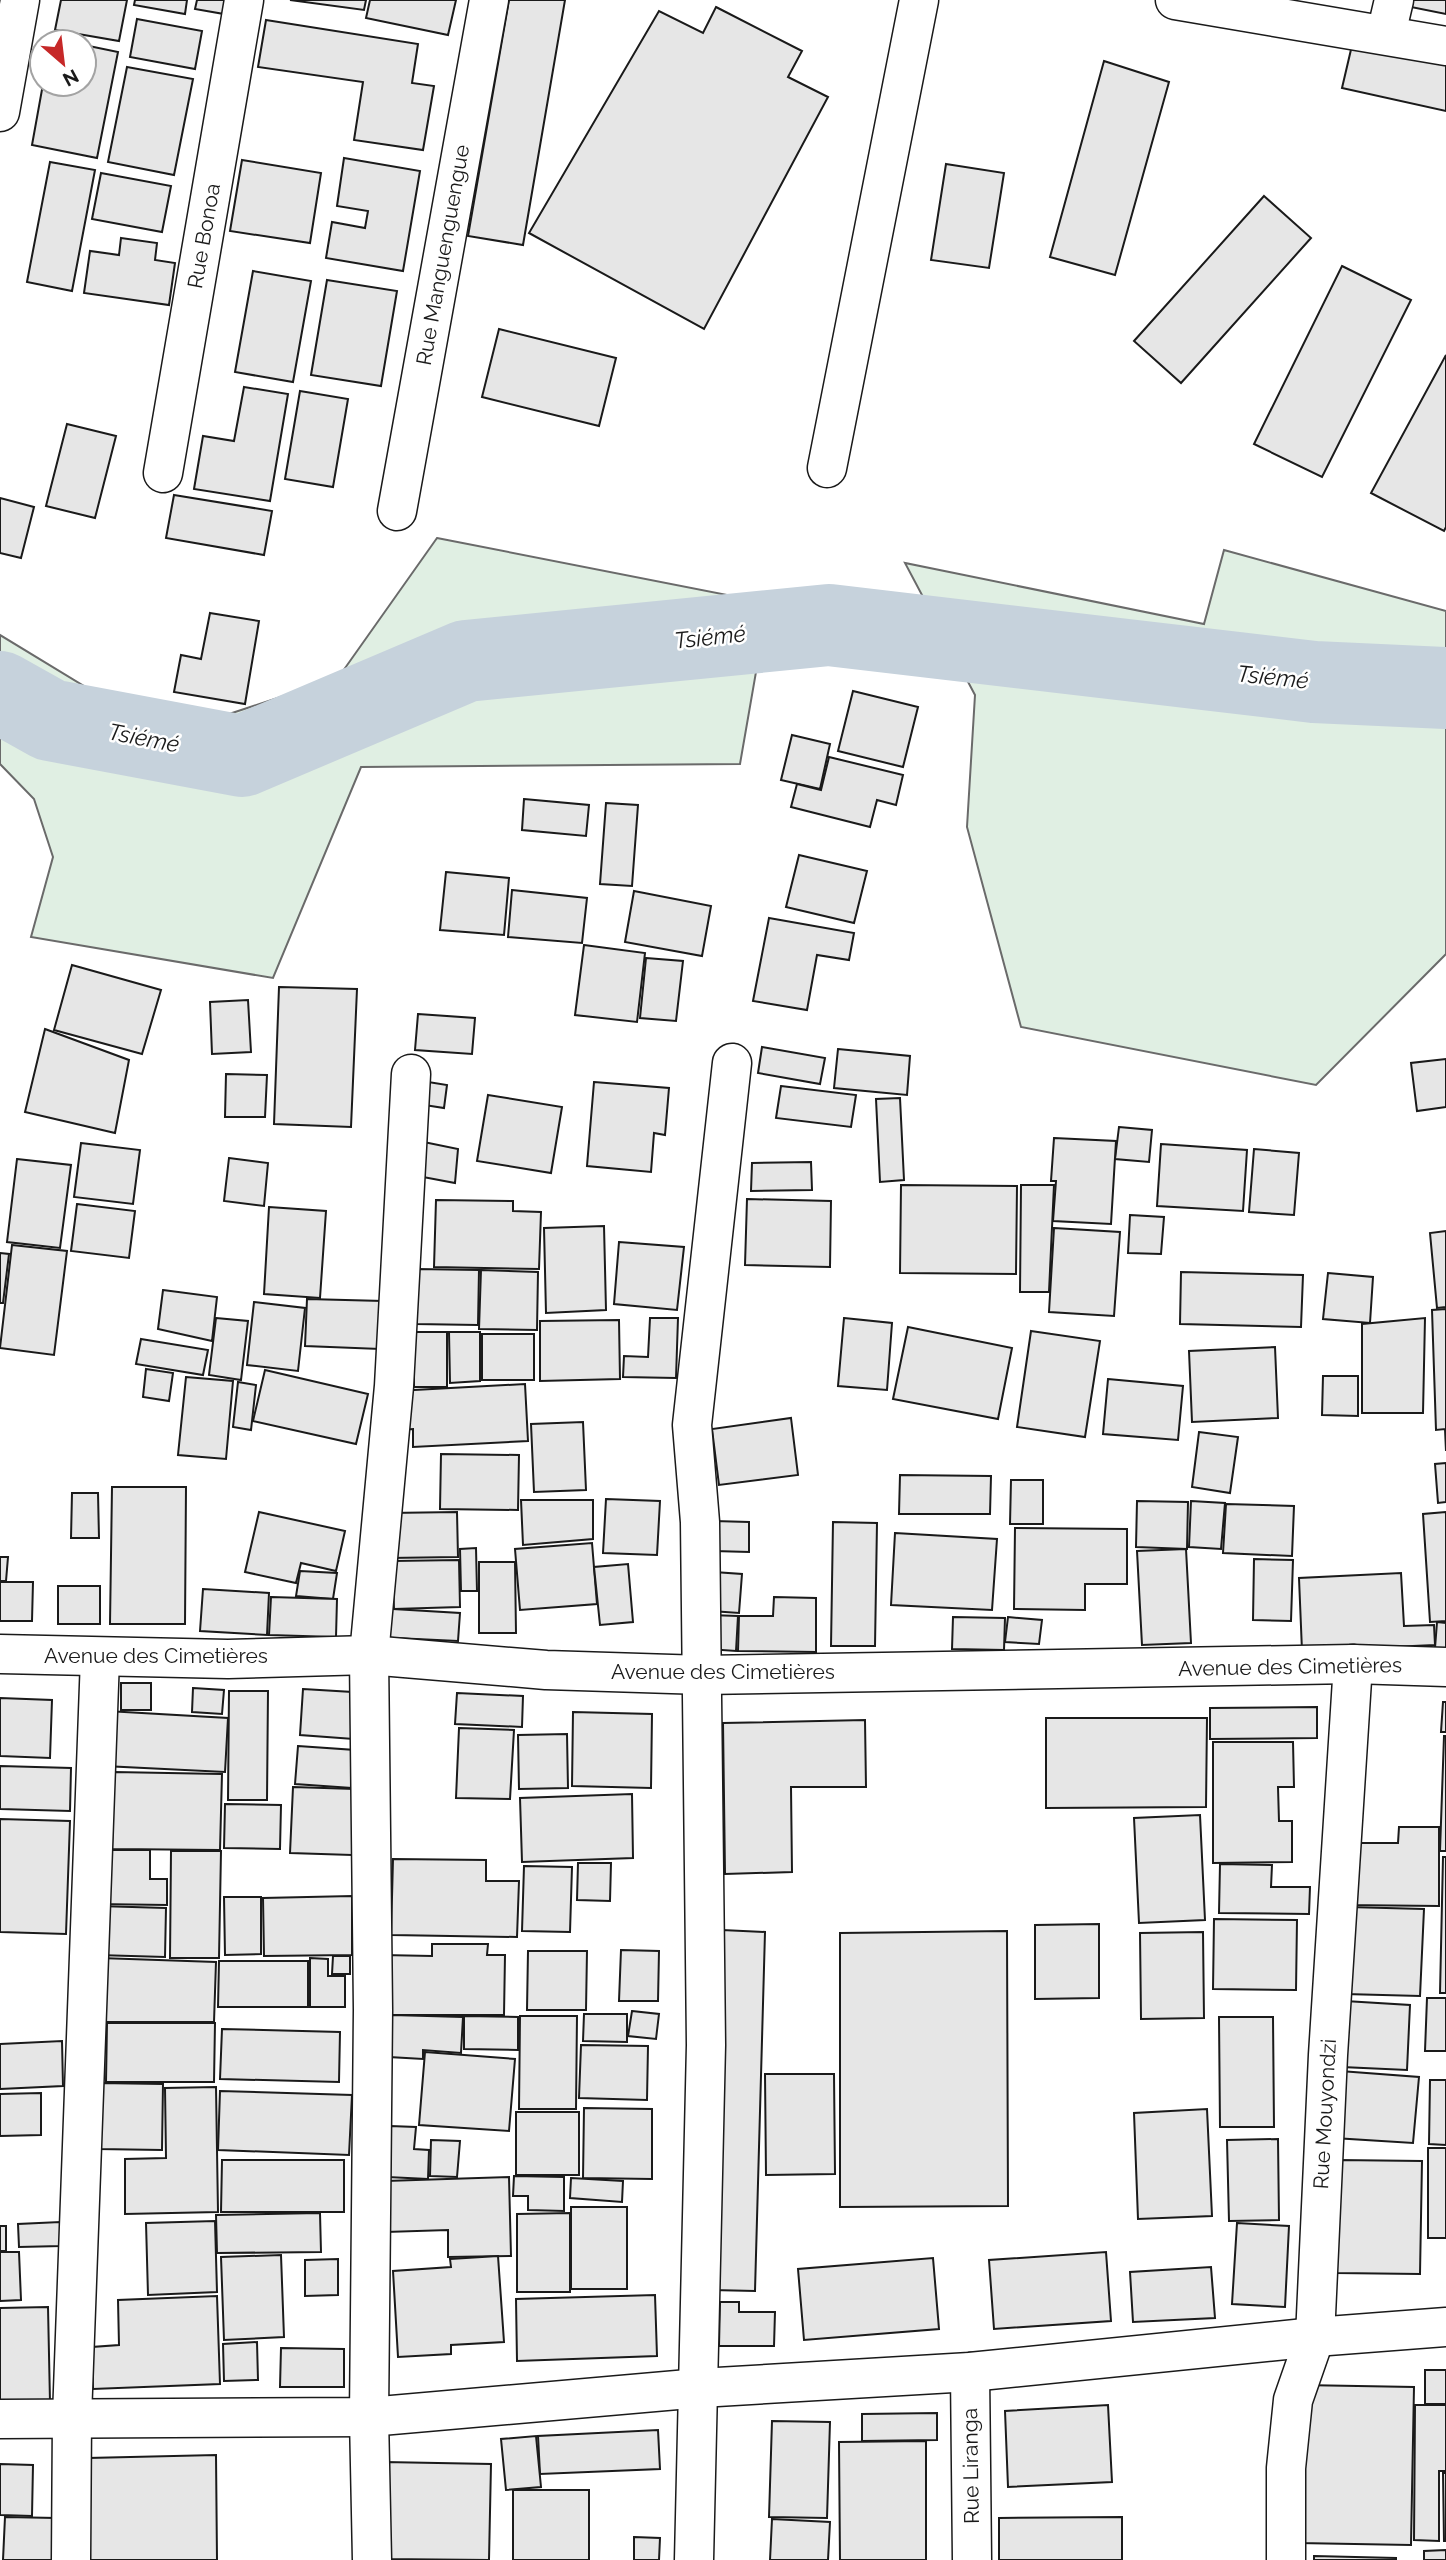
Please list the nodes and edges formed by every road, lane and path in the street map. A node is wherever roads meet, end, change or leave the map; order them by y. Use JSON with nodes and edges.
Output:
{"nodes":[{"id":1,"x":20,"y":0,"type":"edge"},
{"id":2,"x":244,"y":0,"type":"edge"},
{"id":3,"x":489,"y":0,"type":"edge"},
{"id":4,"x":919,"y":0,"type":"edge"},
{"id":5,"x":1180,"y":0,"type":"edge"},
{"id":6,"x":1390,"y":17,"type":"edge"},
{"id":7,"x":1446,"y":46,"type":"edge"},
{"id":8,"x":0,"y":112,"type":"edge"},
{"id":9,"x":827,"y":468,"type":"dead end"},
{"id":10,"x":163,"y":472,"type":"dead end"},
{"id":11,"x":397,"y":511,"type":"dead end"},
{"id":12,"x":732,"y":1063,"type":"dead end"},
{"id":13,"x":411,"y":1074,"type":"dead end"},
{"id":14,"x":0,"y":1654,"type":"edge"},
{"id":15,"x":369,"y":1655,"type":"junction"},
{"id":16,"x":100,"y":1658,"type":"junction"},
{"id":17,"x":1353,"y":1664,"type":"junction"},
{"id":18,"x":1446,"y":1667,"type":"edge"},
{"id":19,"x":703,"y":1675,"type":"junction"},
{"id":20,"x":1446,"y":2327,"type":"edge"},
{"id":21,"x":1315,"y":2337,"type":"junction"},
{"id":22,"x":970,"y":2372,"type":"junction"},
{"id":23,"x":700,"y":2388,"type":"junction"},
{"id":24,"x":72,"y":2417,"type":"junction"},
{"id":25,"x":369,"y":2417,"type":"junction"},
{"id":26,"x":0,"y":2418,"type":"edge"},
{"id":27,"x":71,"y":2560,"type":"edge"},
{"id":28,"x":372,"y":2560,"type":"edge"},
{"id":29,"x":694,"y":2560,"type":"edge"},
{"id":30,"x":972,"y":2560,"type":"edge"},
{"id":31,"x":1286,"y":2560,"type":"edge"}],
"edges":[{"from":1,"to":8,"type":"street"},
{"from":2,"to":10,"type":"street","name":"Rue Bonoa"},
{"from":3,"to":11,"type":"street","name":"Rue Manguenguengue"},
{"from":4,"to":9,"type":"street"},
{"from":5,"to":6,"type":"street"},
{"from":6,"to":7,"type":"street"},
{"from":12,"to":19,"type":"street"},
{"from":13,"to":15,"type":"street"},
{"from":14,"to":16,"type":"street","name":"Avenue des Cimetières"},
{"from":15,"to":16,"type":"street","name":"Avenue des Cimetières"},
{"from":15,"to":19,"type":"street","name":"Avenue des Cimetières"},
{"from":15,"to":25,"type":"street"},
{"from":16,"to":24,"type":"street"},
{"from":17,"to":18,"type":"street","name":"Avenue des Cimetières"},
{"from":17,"to":19,"type":"street","name":"Avenue des Cimetières"},
{"from":17,"to":21,"type":"street","name":"Rue Mouyondzi"},
{"from":19,"to":23,"type":"street"},
{"from":20,"to":21,"type":"street"},
{"from":21,"to":22,"type":"street"},
{"from":21,"to":31,"type":"street","name":"Rue Mouyondzi"},
{"from":22,"to":23,"type":"street"},
{"from":22,"to":30,"type":"street","name":"Rue Liranga"},
{"from":23,"to":25,"type":"street"},
{"from":23,"to":29,"type":"street"},
{"from":24,"to":25,"type":"street"},
{"from":24,"to":26,"type":"street"},
{"from":24,"to":27,"type":"street"},
{"from":25,"to":28,"type":"street"}]}
